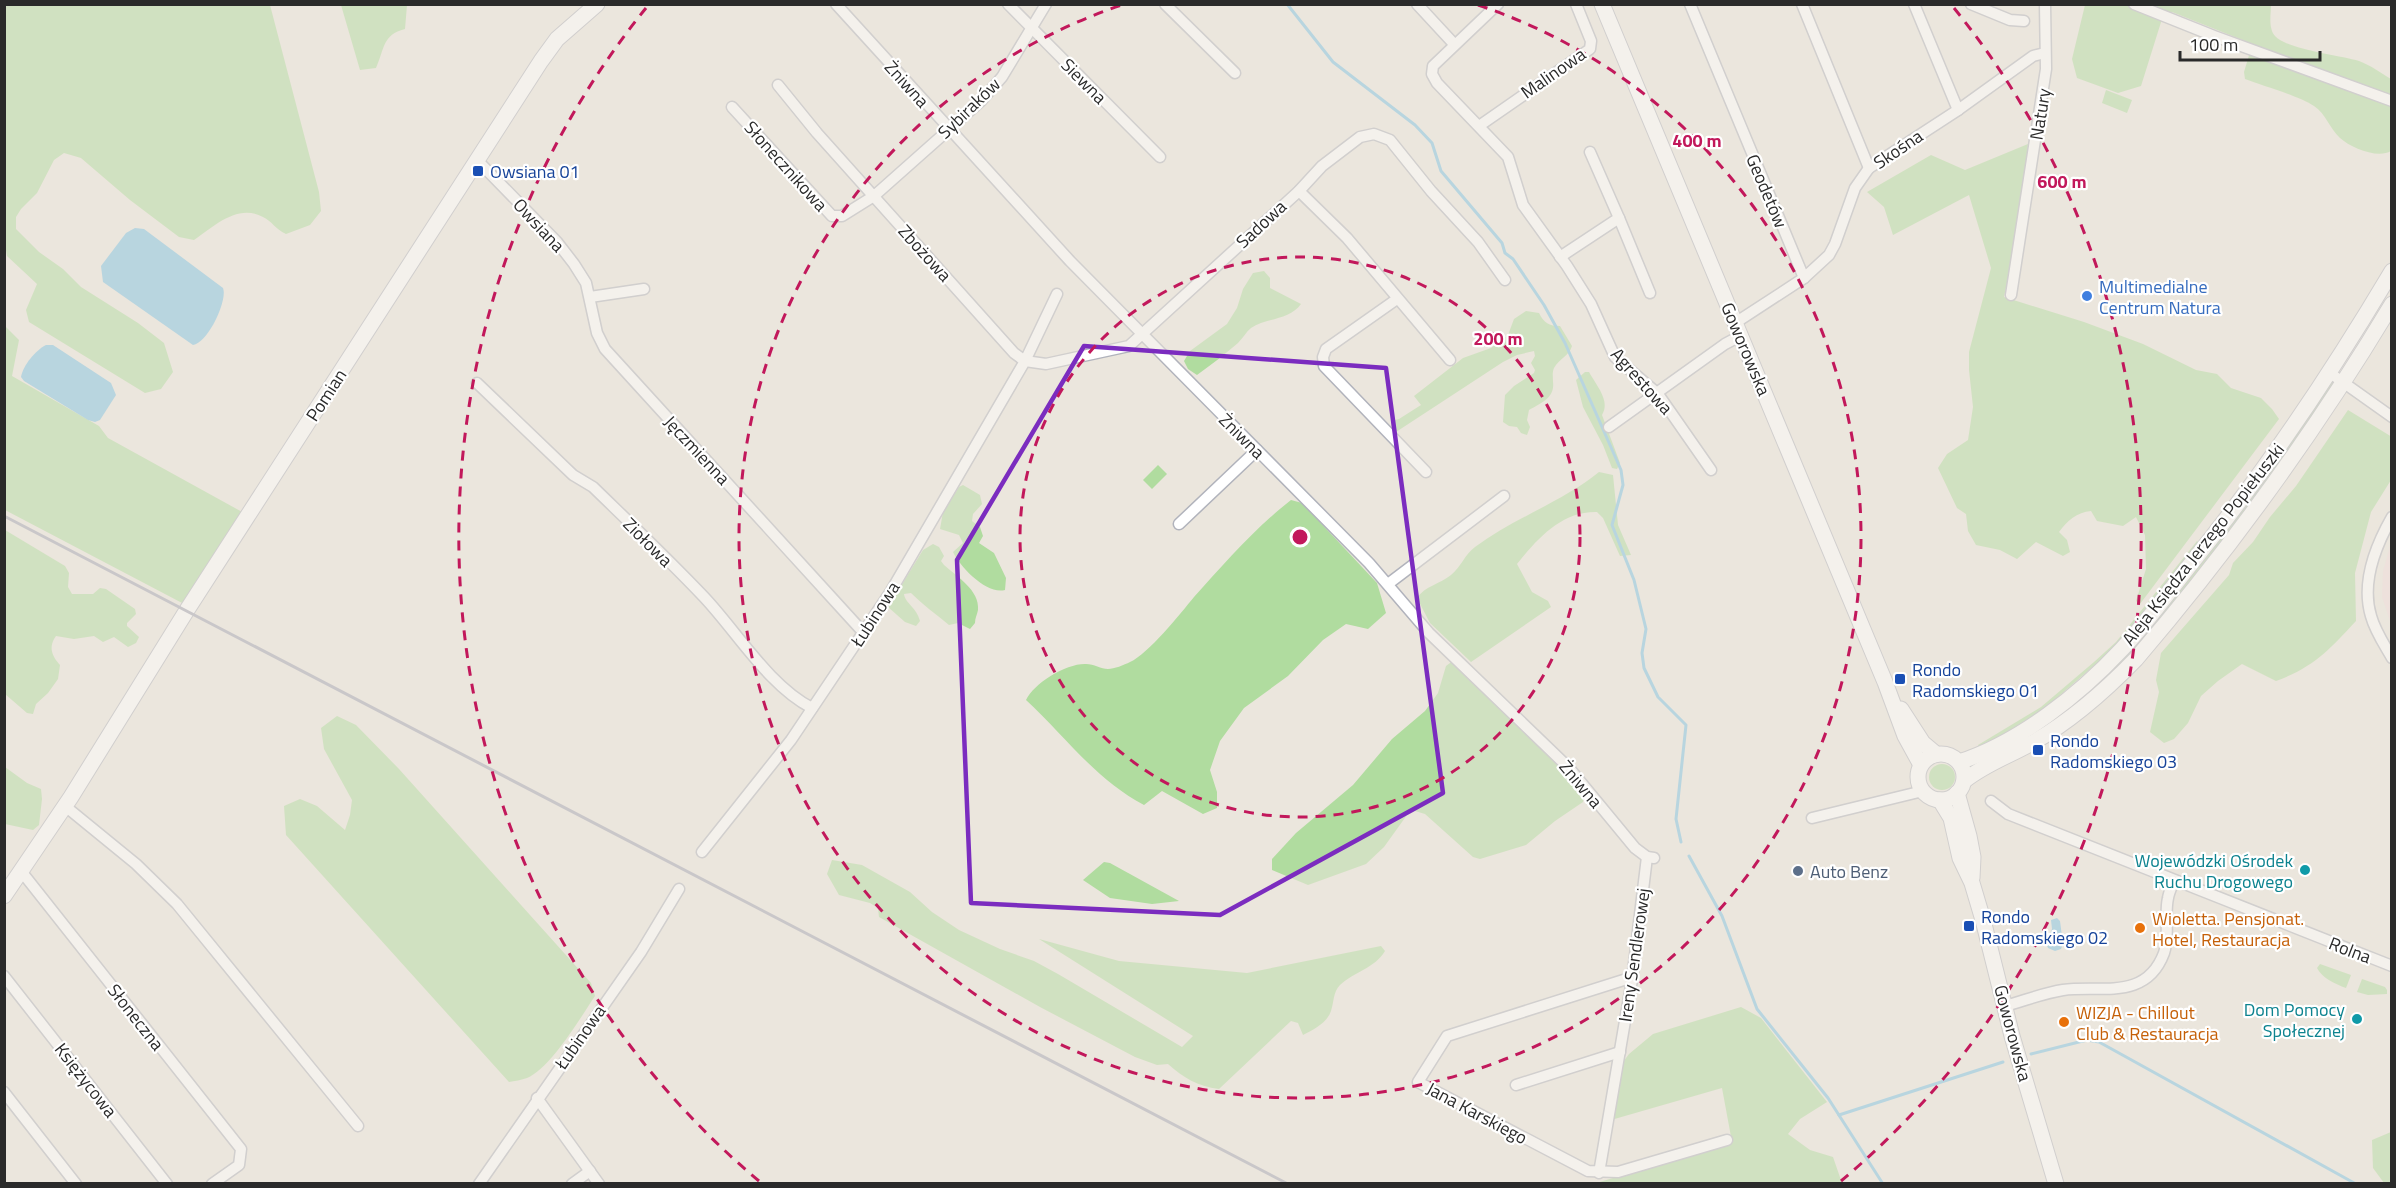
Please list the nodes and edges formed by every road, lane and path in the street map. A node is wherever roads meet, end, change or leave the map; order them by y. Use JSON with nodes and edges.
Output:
{"nodes":[{"id":1,"x":597,"y":4,"type":"edge"},
{"id":2,"x":836,"y":4,"type":"edge"},
{"id":3,"x":1008,"y":4,"type":"edge"},
{"id":4,"x":1046,"y":4,"type":"edge"},
{"id":5,"x":1165,"y":4,"type":"edge"},
{"id":6,"x":1417,"y":4,"type":"edge"},
{"id":7,"x":1576,"y":4,"type":"edge"},
{"id":8,"x":1602,"y":4,"type":"edge"},
{"id":9,"x":1690,"y":4,"type":"edge"},
{"id":10,"x":1802,"y":4,"type":"edge"},
{"id":11,"x":1914,"y":4,"type":"edge"},
{"id":12,"x":1971,"y":4,"type":"edge"},
{"id":13,"x":2045,"y":4,"type":"edge"},
{"id":14,"x":2134,"y":4,"type":"edge"},
{"id":15,"x":1493,"y":6,"type":"edge"},
{"id":16,"x":2024,"y":21,"type":"dead end"},
{"id":17,"x":1031,"y":27,"type":"junction"},
{"id":18,"x":1455,"y":44,"type":"junction"},
{"id":19,"x":2045,"y":53,"type":"junction"},
{"id":20,"x":1235,"y":73,"type":"dead end"},
{"id":21,"x":778,"y":86,"type":"dead end"},
{"id":22,"x":2391,"y":101,"type":"edge"},
{"id":23,"x":732,"y":107,"type":"dead end"},
{"id":24,"x":1958,"y":110,"type":"junction"},
{"id":25,"x":1479,"y":126,"type":"junction"},
{"id":26,"x":948,"y":129,"type":"junction"},
{"id":27,"x":1590,"y":152,"type":"dead end"},
{"id":28,"x":1160,"y":157,"type":"dead end"},
{"id":29,"x":477,"y":160,"type":"junction"},
{"id":30,"x":1869,"y":168,"type":"junction"},
{"id":31,"x":1299,"y":190,"type":"junction"},
{"id":32,"x":874,"y":196,"type":"junction"},
{"id":33,"x":1619,"y":218,"type":"junction"},
{"id":34,"x":1560,"y":257,"type":"junction"},
{"id":35,"x":2391,"y":271,"type":"edge"},
{"id":36,"x":1804,"y":278,"type":"junction"},
{"id":37,"x":1505,"y":280,"type":"dead end"},
{"id":38,"x":644,"y":289,"type":"dead end"},
{"id":39,"x":1650,"y":293,"type":"dead end"},
{"id":40,"x":1057,"y":294,"type":"dead end"},
{"id":41,"x":2011,"y":295,"type":"dead end"},
{"id":42,"x":590,"y":297,"type":"junction"},
{"id":43,"x":1397,"y":299,"type":"junction"},
{"id":44,"x":2391,"y":304,"type":"edge"},
{"id":45,"x":1738,"y":330,"type":"junction"},
{"id":46,"x":1142,"y":336,"type":"junction"},
{"id":47,"x":1450,"y":360,"type":"dead end"},
{"id":48,"x":1025,"y":361,"type":"junction"},
{"id":49,"x":2330,"y":373,"type":"junction"},
{"id":50,"x":477,"y":383,"type":"dead end"},
{"id":51,"x":2342,"y":384,"type":"junction"},
{"id":52,"x":1658,"y":394,"type":"junction"},
{"id":53,"x":2391,"y":417,"type":"edge"},
{"id":54,"x":1609,"y":427,"type":"dead end"},
{"id":55,"x":1257,"y":450,"type":"junction"},
{"id":56,"x":1711,"y":470,"type":"dead end"},
{"id":57,"x":1426,"y":472,"type":"dead end"},
{"id":58,"x":1504,"y":496,"type":"dead end"},
{"id":59,"x":2391,"y":517,"type":"edge"},
{"id":60,"x":1179,"y":524,"type":"dead end"},
{"id":61,"x":1388,"y":584,"type":"junction"},
{"id":62,"x":864,"y":632,"type":"junction"},
{"id":63,"x":2387,"y":643,"type":"edge"},
{"id":64,"x":2391,"y":658,"type":"edge"},
{"id":65,"x":1890,"y":693,"type":"junction"},
{"id":66,"x":812,"y":708,"type":"junction"},
{"id":67,"x":1936,"y":754,"type":"junction"},
{"id":68,"x":1959,"y":762,"type":"junction"},
{"id":69,"x":1921,"y":765,"type":"junction"},
{"id":70,"x":1961,"y":787,"type":"junction"},
{"id":71,"x":1923,"y":791,"type":"junction"},
{"id":72,"x":1940,"y":800,"type":"junction"},
{"id":73,"x":68,"y":801,"type":"junction"},
{"id":74,"x":1991,"y":801,"type":"dead end"},
{"id":75,"x":1812,"y":818,"type":"dead end"},
{"id":76,"x":702,"y":852,"type":"dead end"},
{"id":77,"x":1651,"y":857,"type":"joint"},
{"id":78,"x":21,"y":871,"type":"junction"},
{"id":79,"x":2175,"y":881,"type":"junction"},
{"id":80,"x":1972,"y":882,"type":"junction"},
{"id":81,"x":679,"y":889,"type":"dead end"},
{"id":82,"x":4,"y":896,"type":"edge"},
{"id":83,"x":2391,"y":966,"type":"edge"},
{"id":84,"x":4,"y":976,"type":"edge"},
{"id":85,"x":1633,"y":976,"type":"junction"},
{"id":86,"x":2005,"y":1006,"type":"junction"},
{"id":87,"x":1620,"y":1052,"type":"junction"},
{"id":88,"x":1516,"y":1085,"type":"dead end"},
{"id":89,"x":4,"y":1092,"type":"edge"},
{"id":90,"x":537,"y":1098,"type":"junction"},
{"id":91,"x":358,"y":1126,"type":"dead end"},
{"id":92,"x":1727,"y":1140,"type":"dead end"},
{"id":93,"x":590,"y":1171,"type":"junction"},
{"id":94,"x":1599,"y":1173,"type":"junction"},
{"id":95,"x":76,"y":1184,"type":"edge"},
{"id":96,"x":167,"y":1184,"type":"edge"},
{"id":97,"x":212,"y":1184,"type":"edge"},
{"id":98,"x":479,"y":1184,"type":"edge"},
{"id":99,"x":572,"y":1184,"type":"edge"},
{"id":100,"x":599,"y":1184,"type":"edge"},
{"id":101,"x":2056,"y":1184,"type":"edge"}],
"edges":[{"from":1,"to":29,"type":"street","name":"Pomian"},
{"from":2,"to":26,"type":"street","name":"Żniwna"},
{"from":3,"to":17,"type":"street","name":"Siewna"},
{"from":4,"to":17,"type":"street","name":"Sybiraków"},
{"from":5,"to":20,"type":"street"},
{"from":6,"to":18,"type":"street"},
{"from":7,"to":25,"type":"street","name":"Malinowa"},
{"from":8,"to":45,"type":"street","name":"Goworowska"},
{"from":9,"to":36,"type":"street","name":"Geodetów"},
{"from":10,"to":30,"type":"street"},
{"from":11,"to":24,"type":"street"},
{"from":12,"to":16,"type":"street"},
{"from":13,"to":19,"type":"street","name":"Natury"},
{"from":14,"to":22,"type":"street"},
{"from":15,"to":18,"type":"street"},
{"from":17,"to":26,"type":"street","name":"Sybiraków"},
{"from":17,"to":28,"type":"street","name":"Siewna"},
{"from":18,"to":25,"type":"street","name":"Agrestowa"},
{"from":19,"to":24,"type":"street","name":"Skośna"},
{"from":19,"to":41,"type":"street","name":"Natury"},
{"from":21,"to":32,"type":"street","name":"Zbożowa"},
{"from":23,"to":32,"type":"street","name":"Słonecznikowa"},
{"from":24,"to":30,"type":"street","name":"Skośna"},
{"from":25,"to":34,"type":"street","name":"Agrestowa"},
{"from":26,"to":32,"type":"street","name":"Sybiraków"},
{"from":26,"to":46,"type":"street","name":"Żniwna"},
{"from":27,"to":33,"type":"street"},
{"from":29,"to":42,"type":"street","name":"Owsiana"},
{"from":29,"to":73,"type":"street","name":"Pomian"},
{"from":30,"to":36,"type":"street","name":"Skośna"},
{"from":31,"to":37,"type":"street","name":"Sadowa"},
{"from":31,"to":43,"type":"street"},
{"from":31,"to":46,"type":"street","name":"Sadowa"},
{"from":32,"to":48,"type":"street","name":"Zbożowa"},
{"from":33,"to":34,"type":"street"},
{"from":33,"to":39,"type":"street"},
{"from":34,"to":52,"type":"street","name":"Agrestowa"},
{"from":35,"to":49,"type":"street","name":"Aleja Księdza Jerzego Popiełuszki"},
{"from":36,"to":45,"type":"street","name":"Skośna"},
{"from":38,"to":42,"type":"street"},
{"from":40,"to":48,"type":"street"},
{"from":42,"to":62,"type":"street","name":"Jęczmienna"},
{"from":43,"to":47,"type":"street"},
{"from":43,"to":57,"type":"street"},
{"from":44,"to":51,"type":"street","name":"Aleja Księdza Jerzego Popiełuszki"},
{"from":45,"to":52,"type":"street","name":"Skośna"},
{"from":45,"to":65,"type":"street","name":"Goworowska"},
{"from":46,"to":48,"type":"street","name":"Sadowa"},
{"from":46,"to":55,"type":"street","name":"Żniwna"},
{"from":48,"to":62,"type":"street","name":"Łubinowa"},
{"from":49,"to":51,"type":"street"},
{"from":49,"to":68,"type":"street","name":"Aleja Księdza Jerzego Popiełuszki"},
{"from":50,"to":66,"type":"street","name":"Ziołowa"},
{"from":51,"to":53,"type":"street"},
{"from":51,"to":70,"type":"street","name":"Aleja Księdza Jerzego Popiełuszki"},
{"from":52,"to":54,"type":"street","name":"Skośna"},
{"from":52,"to":56,"type":"street","name":"Agrestowa"},
{"from":55,"to":60,"type":"street"},
{"from":55,"to":61,"type":"street","name":"Żniwna"},
{"from":58,"to":61,"type":"street"},
{"from":59,"to":63,"type":"street"},
{"from":61,"to":77,"type":"street","name":"Żniwna"},
{"from":62,"to":66,"type":"street","name":"Łubinowa"},
{"from":63,"to":64,"type":"street"},
{"from":65,"to":67,"type":"street","name":"Goworowska"},
{"from":65,"to":69,"type":"street","name":"Goworowska"},
{"from":66,"to":76,"type":"street","name":"Łubinowa"},
{"from":67,"to":68,"type":"street"},
{"from":67,"to":69,"type":"street"},
{"from":68,"to":70,"type":"street"},
{"from":69,"to":71,"type":"street"},
{"from":70,"to":72,"type":"street"},
{"from":70,"to":80,"type":"street","name":"Goworowska"},
{"from":71,"to":72,"type":"street"},
{"from":71,"to":75,"type":"street"},
{"from":72,"to":80,"type":"street","name":"Goworowska"},
{"from":73,"to":78,"type":"street","name":"Pomian"},
{"from":73,"to":91,"type":"street"},
{"from":74,"to":79,"type":"street","name":"Rolna"},
{"from":77,"to":85,"type":"street","name":"Ireny Sendlerowej"},
{"from":78,"to":82,"type":"street","name":"Pomian"},
{"from":78,"to":97,"type":"street","name":"Słoneczna"},
{"from":79,"to":83,"type":"street","name":"Rolna"},
{"from":79,"to":86,"type":"street"},
{"from":80,"to":86,"type":"street","name":"Goworowska"},
{"from":81,"to":90,"type":"street","name":"Łubinowa"},
{"from":84,"to":96,"type":"street","name":"Księżycowa"},
{"from":85,"to":87,"type":"street","name":"Ireny Sendlerowej"},
{"from":85,"to":94,"type":"street","name":"Jana Karskiego"},
{"from":86,"to":101,"type":"street","name":"Goworowska"},
{"from":87,"to":88,"type":"street"},
{"from":87,"to":94,"type":"street","name":"Ireny Sendlerowej"},
{"from":89,"to":95,"type":"street"},
{"from":90,"to":93,"type":"street"},
{"from":90,"to":98,"type":"street","name":"Łubinowa"},
{"from":92,"to":94,"type":"street"},
{"from":93,"to":99,"type":"street"},
{"from":93,"to":100,"type":"street"}]}
